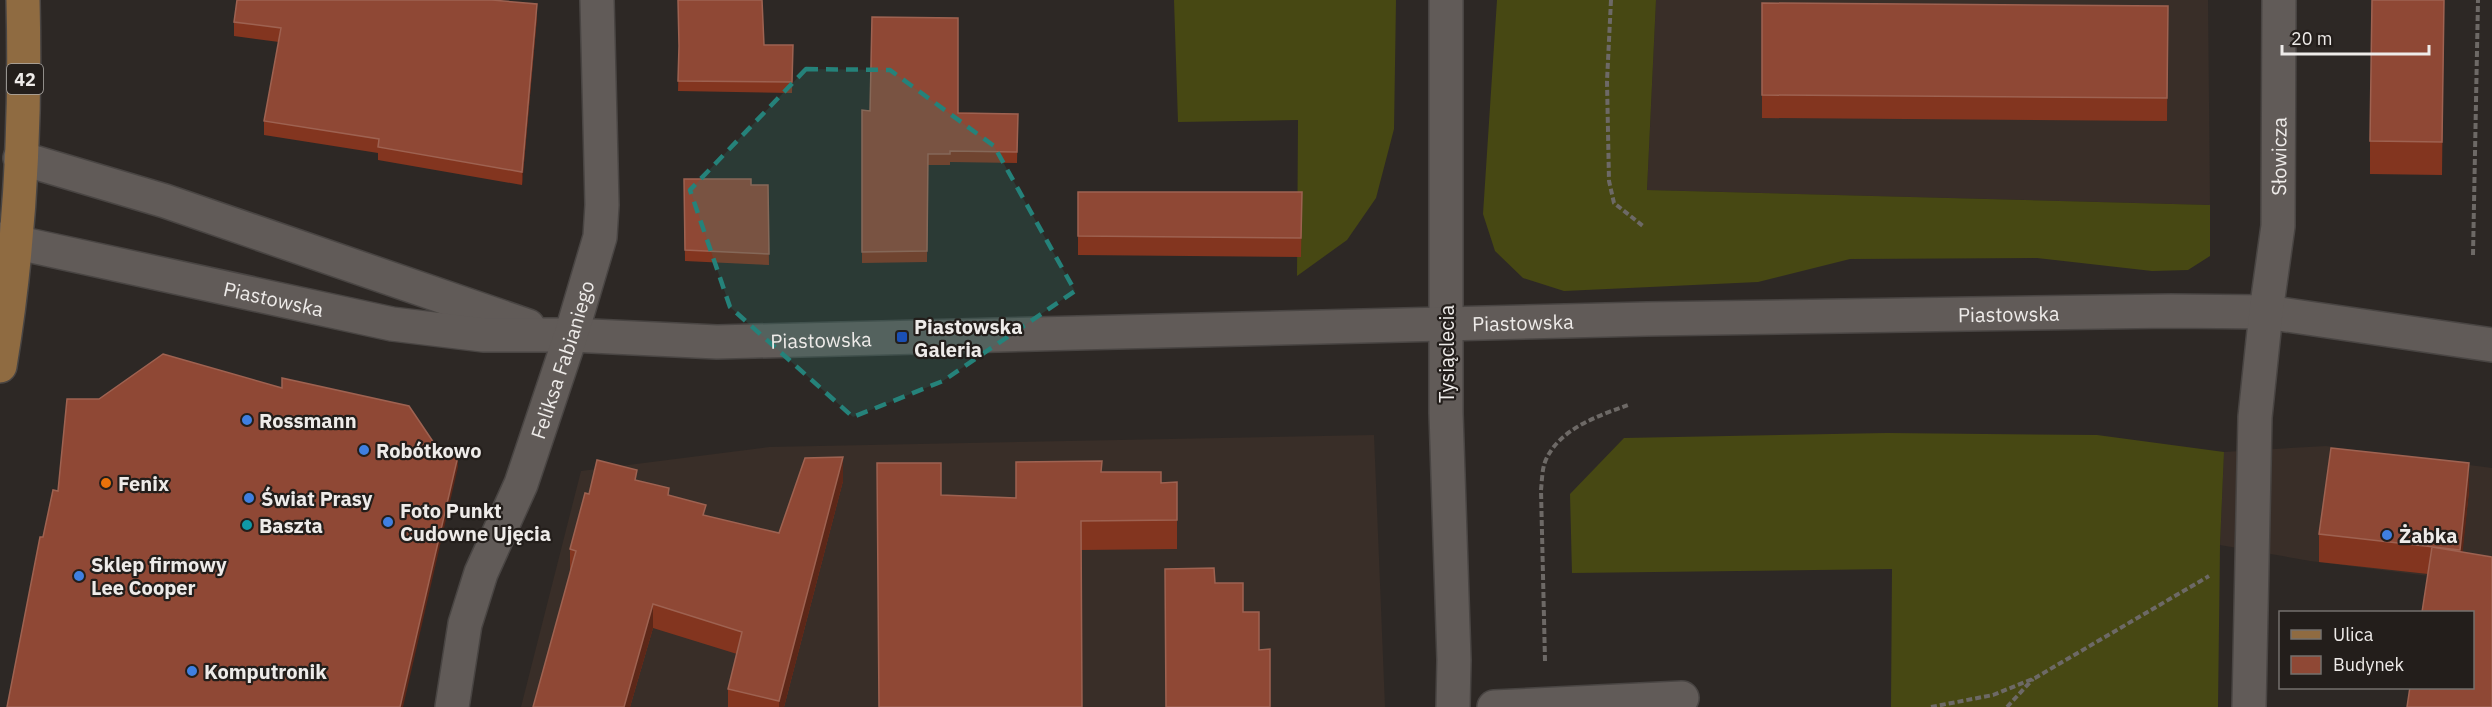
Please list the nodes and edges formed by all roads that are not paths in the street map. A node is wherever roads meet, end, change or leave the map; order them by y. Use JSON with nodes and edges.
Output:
{"nodes":[{"id":1,"x":23,"y":0,"type":"edge"},
{"id":2,"x":597,"y":0,"type":"edge"},
{"id":3,"x":1446,"y":0,"type":"edge"},
{"id":4,"x":2279,"y":0,"type":"edge"},
{"id":5,"x":10,"y":155,"type":"edge"},
{"id":6,"x":7,"y":241,"type":"edge"},
{"id":7,"x":2266,"y":312,"type":"junction"},
{"id":8,"x":1446,"y":323,"type":"junction"},
{"id":9,"x":562,"y":334,"type":"junction"},
{"id":10,"x":2492,"y":345,"type":"edge"},
{"id":11,"x":0,"y":366,"type":"edge"},
{"id":12,"x":1682,"y":698,"type":"dead end"},
{"id":13,"x":452,"y":707,"type":"edge"},
{"id":14,"x":1453,"y":707,"type":"edge"},
{"id":15,"x":1494,"y":707,"type":"edge"},
{"id":16,"x":2249,"y":707,"type":"edge"}],
"edges":[{"from":1,"to":5,"type":"main road","number":"42"},
{"from":2,"to":9,"type":"street","name":"Feliksa Fabianiego"},
{"from":3,"to":8,"type":"street","name":"Tysiąclecia"},
{"from":4,"to":7,"type":"street","name":"Słowicza"},
{"from":5,"to":6,"type":"main road","number":"42"},
{"from":5,"to":9,"type":"street","name":"Piastowska"},
{"from":6,"to":9,"type":"street","name":"Piastowska"},
{"from":6,"to":11,"type":"main road"},
{"from":7,"to":8,"type":"street","name":"Piastowska"},
{"from":7,"to":10,"type":"street","name":"Piastowska"},
{"from":7,"to":16,"type":"street","name":"Słowicza"},
{"from":8,"to":9,"type":"street","name":"Piastowska"},
{"from":8,"to":14,"type":"street","name":"Tysiąclecia"},
{"from":9,"to":13,"type":"street","name":"Feliksa Fabianiego"},
{"from":12,"to":15,"type":"street"}]}
